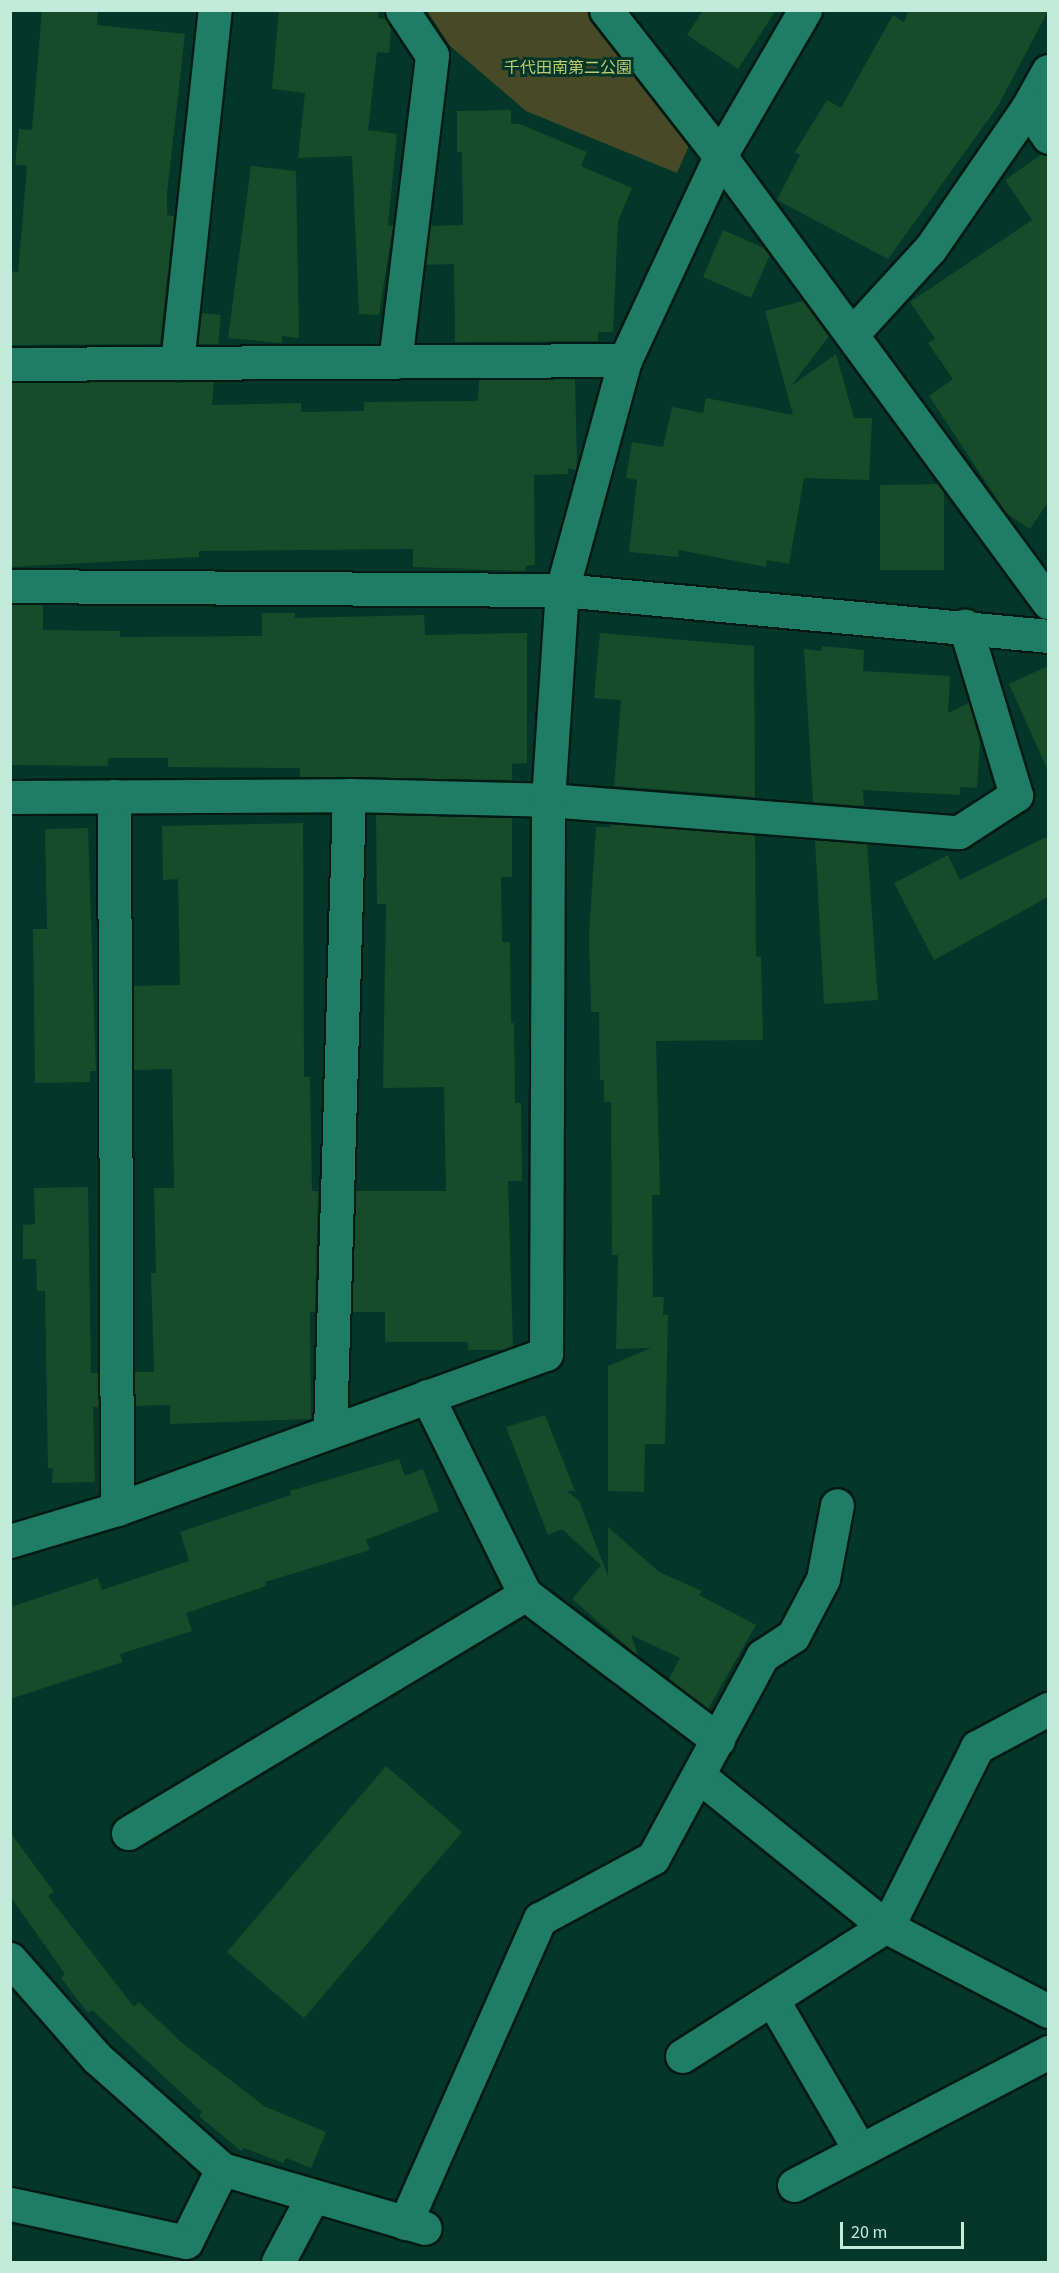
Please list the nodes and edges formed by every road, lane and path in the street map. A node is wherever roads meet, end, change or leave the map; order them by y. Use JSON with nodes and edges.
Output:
{"nodes":[{"id":1,"x":215,"y":10,"type":"edge"},
{"id":2,"x":402,"y":10,"type":"edge"},
{"id":3,"x":606,"y":10,"type":"edge"},
{"id":4,"x":805,"y":10,"type":"edge"},
{"id":5,"x":1048,"y":71,"type":"edge"},
{"id":6,"x":1028,"y":107,"type":"junction"},
{"id":7,"x":1048,"y":137,"type":"edge"},
{"id":8,"x":720,"y":156,"type":"junction"},
{"id":9,"x":852,"y":333,"type":"junction"},
{"id":10,"x":626,"y":360,"type":"junction"},
{"id":11,"x":395,"y":362,"type":"junction"},
{"id":12,"x":177,"y":363,"type":"junction"},
{"id":13,"x":10,"y":364,"type":"edge"},
{"id":14,"x":10,"y":586,"type":"edge"},
{"id":15,"x":562,"y":590,"type":"junction"},
{"id":16,"x":1048,"y":602,"type":"edge"},
{"id":17,"x":965,"y":626,"type":"junction"},
{"id":18,"x":1048,"y":636,"type":"edge"},
{"id":19,"x":349,"y":795,"type":"junction"},
{"id":20,"x":114,"y":796,"type":"junction"},
{"id":21,"x":10,"y":797,"type":"edge"},
{"id":22,"x":548,"y":800,"type":"junction"},
{"id":23,"x":427,"y":1396,"type":"junction"},
{"id":24,"x":330,"y":1431,"type":"junction"},
{"id":25,"x":837,"y":1505,"type":"dead end"},
{"id":26,"x":117,"y":1509,"type":"junction"},
{"id":27,"x":10,"y":1541,"type":"edge"},
{"id":28,"x":525,"y":1594,"type":"junction"},
{"id":29,"x":1048,"y":1709,"type":"edge"},
{"id":30,"x":718,"y":1740,"type":"junction"},
{"id":31,"x":699,"y":1776,"type":"junction"},
{"id":32,"x":128,"y":1833,"type":"dead end"},
{"id":33,"x":885,"y":1926,"type":"junction"},
{"id":34,"x":10,"y":1959,"type":"edge"},
{"id":35,"x":772,"y":1999,"type":"junction"},
{"id":36,"x":1048,"y":2011,"type":"edge"},
{"id":37,"x":1048,"y":2052,"type":"edge"},
{"id":38,"x":682,"y":2056,"type":"dead end"},
{"id":39,"x":860,"y":2150,"type":"junction"},
{"id":40,"x":222,"y":2169,"type":"junction"},
{"id":41,"x":794,"y":2185,"type":"dead end"},
{"id":42,"x":313,"y":2196,"type":"junction"},
{"id":43,"x":10,"y":2204,"type":"edge"},
{"id":44,"x":278,"y":2262,"type":"edge"}],
"edges":[{"from":1,"to":12,"type":"street"},
{"from":2,"to":11,"type":"street"},
{"from":3,"to":8,"type":"street"},
{"from":4,"to":8,"type":"street"},
{"from":5,"to":6,"type":"street"},
{"from":6,"to":7,"type":"street"},
{"from":6,"to":9,"type":"street"},
{"from":8,"to":9,"type":"street"},
{"from":8,"to":10,"type":"street"},
{"from":9,"to":16,"type":"street"},
{"from":10,"to":11,"type":"street"},
{"from":10,"to":15,"type":"street"},
{"from":11,"to":12,"type":"street"},
{"from":12,"to":13,"type":"street"},
{"from":14,"to":15,"type":"street"},
{"from":15,"to":17,"type":"street"},
{"from":15,"to":22,"type":"street"},
{"from":17,"to":18,"type":"street"},
{"from":17,"to":22,"type":"street"},
{"from":19,"to":20,"type":"street"},
{"from":19,"to":22,"type":"street"},
{"from":19,"to":24,"type":"street"},
{"from":20,"to":21,"type":"street"},
{"from":20,"to":26,"type":"street"},
{"from":22,"to":23,"type":"street"},
{"from":23,"to":24,"type":"street"},
{"from":23,"to":28,"type":"street"},
{"from":24,"to":26,"type":"street"},
{"from":25,"to":30,"type":"street"},
{"from":26,"to":27,"type":"street"},
{"from":28,"to":30,"type":"street"},
{"from":28,"to":32,"type":"street"},
{"from":29,"to":33,"type":"street"},
{"from":30,"to":31,"type":"street"},
{"from":31,"to":33,"type":"street"},
{"from":31,"to":42,"type":"street"},
{"from":33,"to":35,"type":"street"},
{"from":33,"to":36,"type":"street"},
{"from":34,"to":40,"type":"street"},
{"from":35,"to":38,"type":"street"},
{"from":35,"to":39,"type":"street"},
{"from":37,"to":39,"type":"street"},
{"from":39,"to":41,"type":"street"},
{"from":40,"to":42,"type":"street"},
{"from":40,"to":43,"type":"street"},
{"from":42,"to":44,"type":"street"}]}
